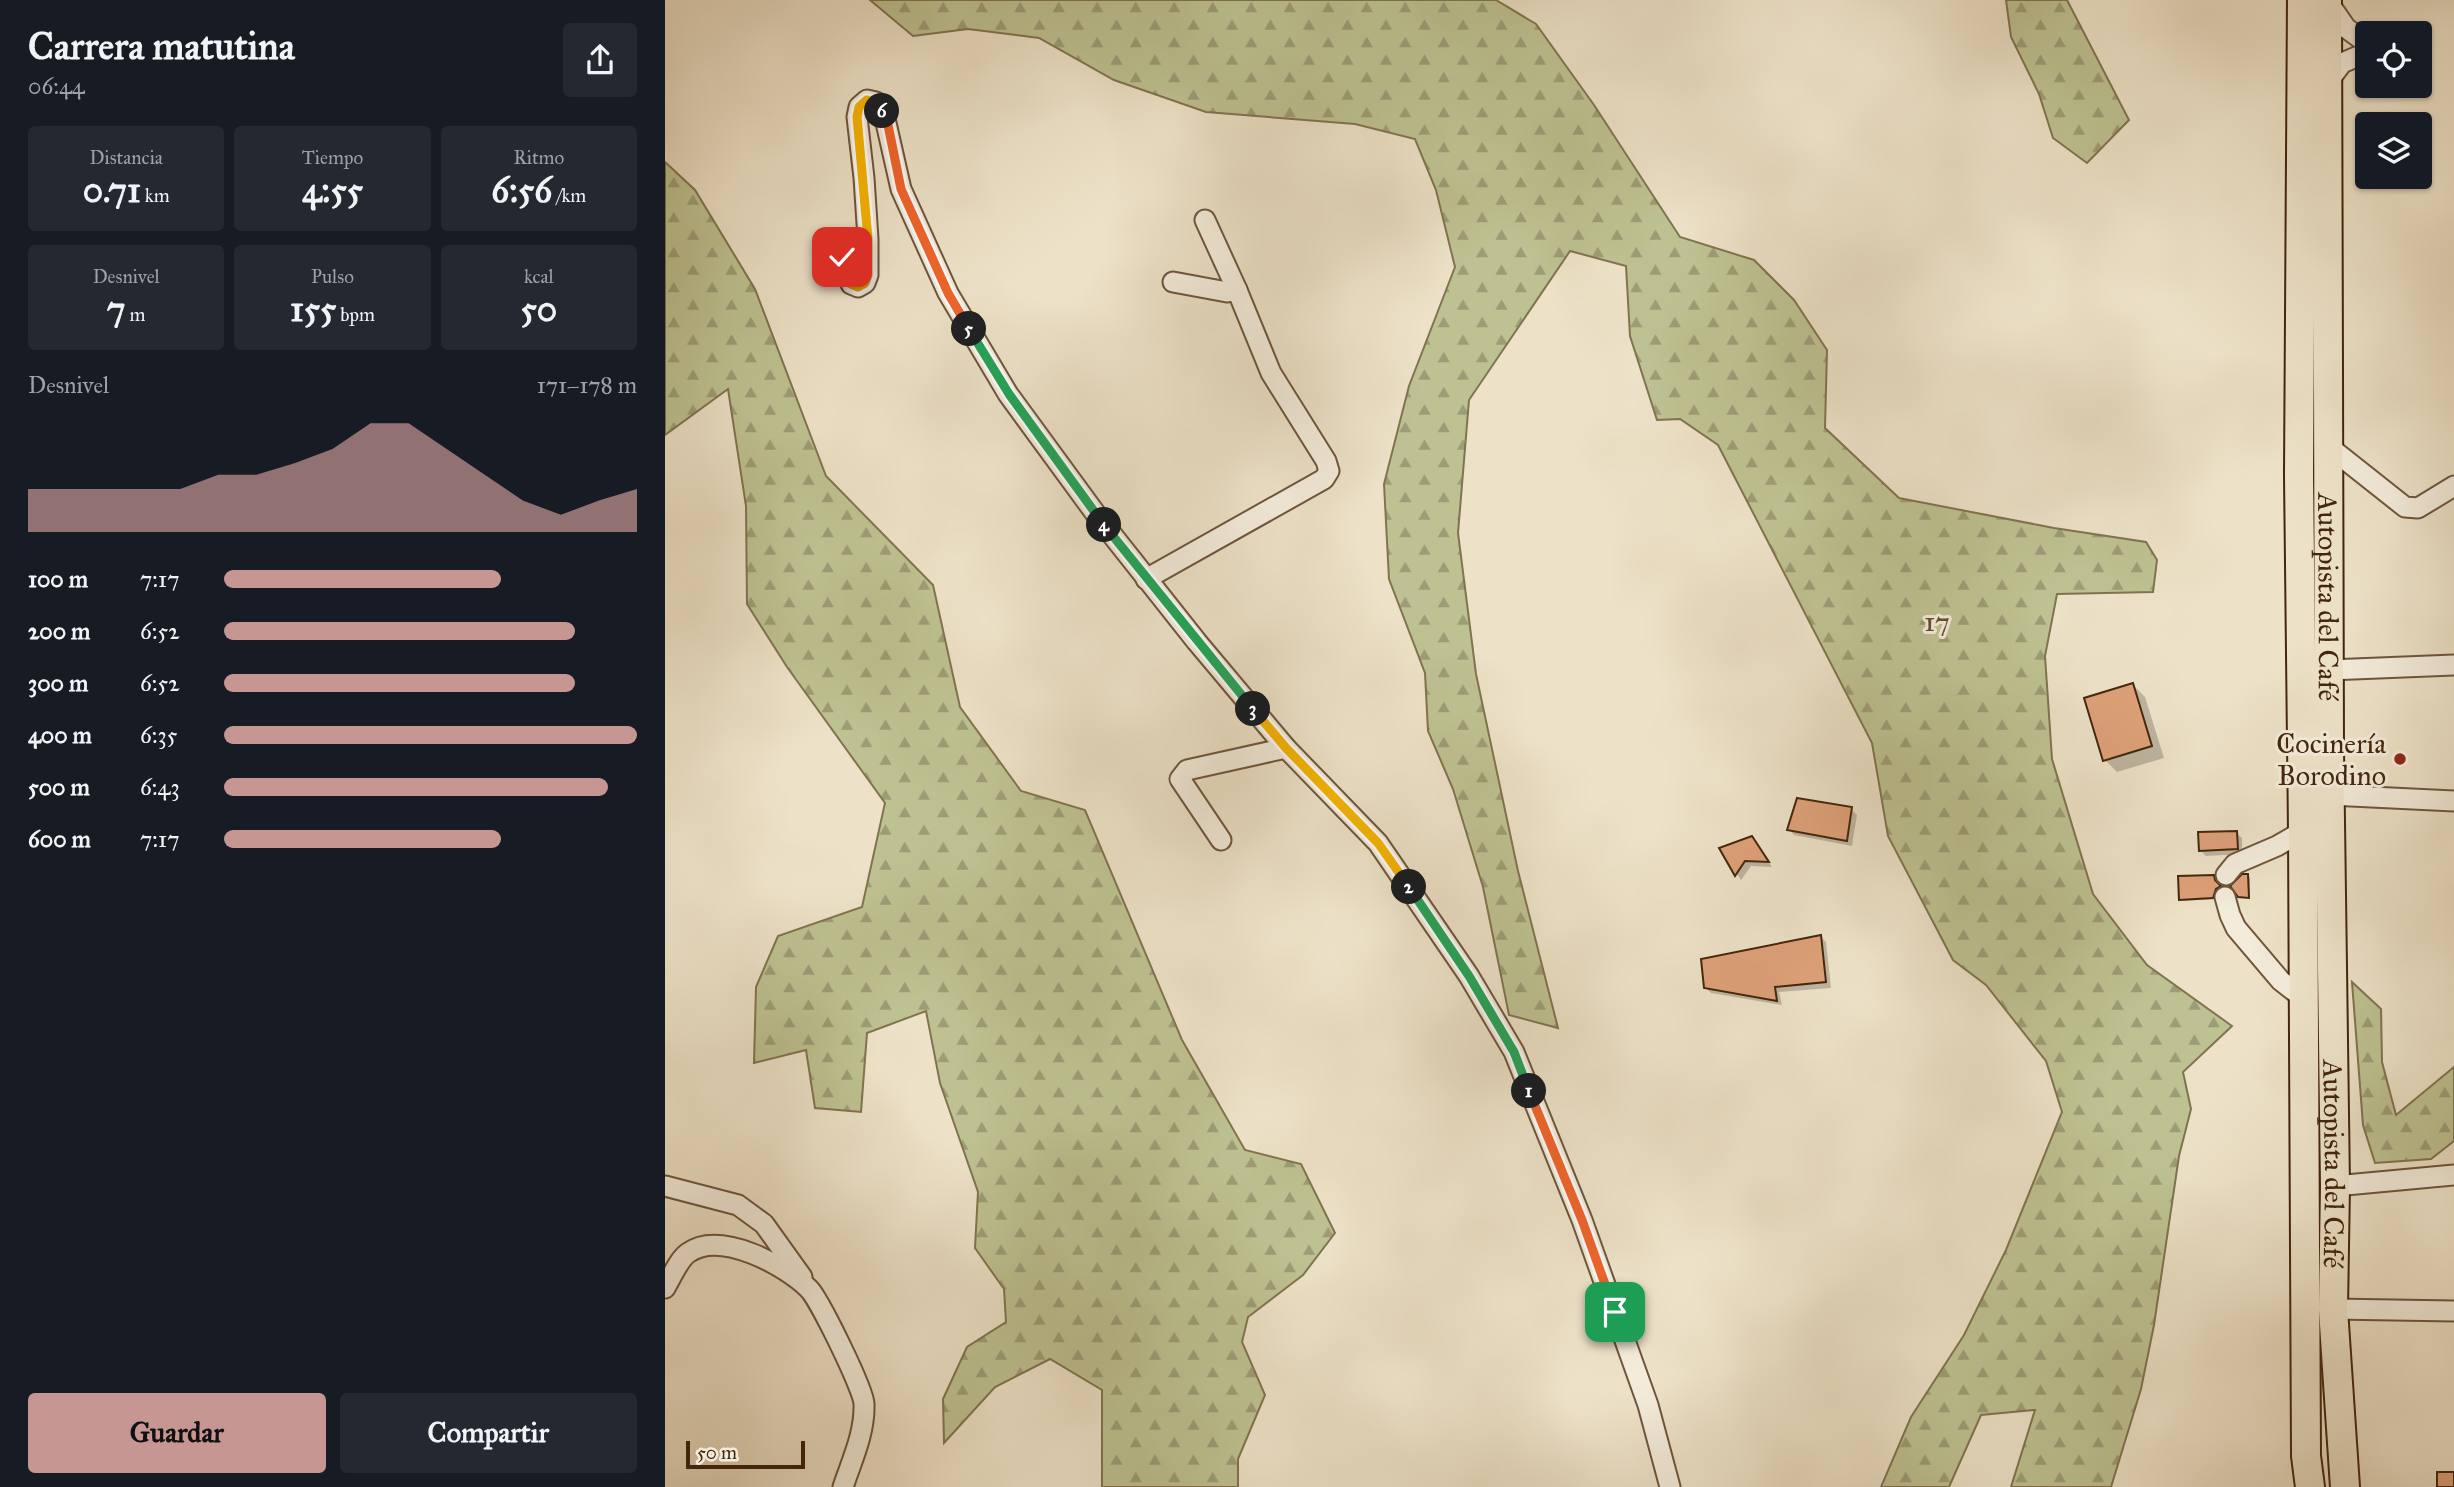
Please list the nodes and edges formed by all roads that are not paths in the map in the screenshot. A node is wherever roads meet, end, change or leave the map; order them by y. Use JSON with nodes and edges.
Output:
{"nodes":[{"id":1,"x":2302,"y":0,"type":"edge"},
{"id":2,"x":2327,"y":0,"type":"edge"},
{"id":3,"x":2355,"y":35,"type":"edge"},
{"id":4,"x":2355,"y":58,"type":"edge"},
{"id":5,"x":2327,"y":83,"type":"junction"},
{"id":6,"x":1205,"y":220,"type":"dead end"},
{"id":7,"x":836,"y":244,"type":"dead end"},
{"id":8,"x":1173,"y":282,"type":"dead end"},
{"id":9,"x":1237,"y":290,"type":"junction"},
{"id":10,"x":2328,"y":446,"type":"junction"},
{"id":11,"x":2454,"y":486,"type":"edge"},
{"id":12,"x":1146,"y":579,"type":"junction"},
{"id":13,"x":2454,"y":665,"type":"edge"},
{"id":14,"x":2329,"y":670,"type":"junction"},
{"id":15,"x":1286,"y":748,"type":"junction"},
{"id":16,"x":2330,"y":795,"type":"junction"},
{"id":17,"x":2454,"y":801,"type":"edge"},
{"id":18,"x":2303,"y":831,"type":"junction"},
{"id":19,"x":1221,"y":840,"type":"dead end"},
{"id":20,"x":2226,"y":875,"type":"dead end"},
{"id":21,"x":2225,"y":897,"type":"dead end"},
{"id":22,"x":2303,"y":998,"type":"junction"},
{"id":23,"x":2454,"y":1175,"type":"edge"},
{"id":24,"x":665,"y":1186,"type":"edge"},
{"id":25,"x":2335,"y":1186,"type":"junction"},
{"id":26,"x":665,"y":1288,"type":"edge"},
{"id":27,"x":810,"y":1290,"type":"junction"},
{"id":28,"x":2333,"y":1309,"type":"junction"},
{"id":29,"x":2454,"y":1311,"type":"edge"},
{"id":30,"x":2306,"y":1456,"type":"junction"},
{"id":31,"x":843,"y":1487,"type":"edge"},
{"id":32,"x":1669,"y":1487,"type":"edge"},
{"id":33,"x":2299,"y":1487,"type":"edge"},
{"id":34,"x":2310,"y":1487,"type":"edge"},
{"id":35,"x":2345,"y":1487,"type":"edge"}],
"edges":[{"from":1,"to":18,"type":"highway","name":"Autopista del Café"},
{"from":2,"to":3,"type":"street"},
{"from":2,"to":5,"type":"highway","name":"Autopista del Café"},
{"from":4,"to":5,"type":"street"},
{"from":5,"to":10,"type":"highway","name":"Autopista del Café"},
{"from":6,"to":9,"type":"street"},
{"from":7,"to":12,"type":"street"},
{"from":8,"to":9,"type":"street"},
{"from":9,"to":12,"type":"street"},
{"from":10,"to":11,"type":"street"},
{"from":10,"to":14,"type":"highway","name":"Autopista del Café"},
{"from":12,"to":15,"type":"street"},
{"from":13,"to":14,"type":"street"},
{"from":14,"to":16,"type":"highway","name":"Autopista del Café"},
{"from":15,"to":19,"type":"street"},
{"from":15,"to":32,"type":"street"},
{"from":16,"to":17,"type":"street"},
{"from":16,"to":25,"type":"highway","name":"Autopista del Café"},
{"from":18,"to":20,"type":"street"},
{"from":18,"to":22,"type":"highway","name":"Autopista del Café"},
{"from":21,"to":22,"type":"street"},
{"from":22,"to":30,"type":"highway","name":"Autopista del Café"},
{"from":23,"to":25,"type":"street"},
{"from":24,"to":27,"type":"street"},
{"from":25,"to":28,"type":"highway","name":"Autopista del Café"},
{"from":26,"to":27,"type":"street"},
{"from":27,"to":31,"type":"street"},
{"from":28,"to":29,"type":"street"},
{"from":28,"to":35,"type":"highway","name":"Autopista del Café"},
{"from":30,"to":33,"type":"street"},
{"from":30,"to":34,"type":"highway","name":"Autopista del Café"}]}
